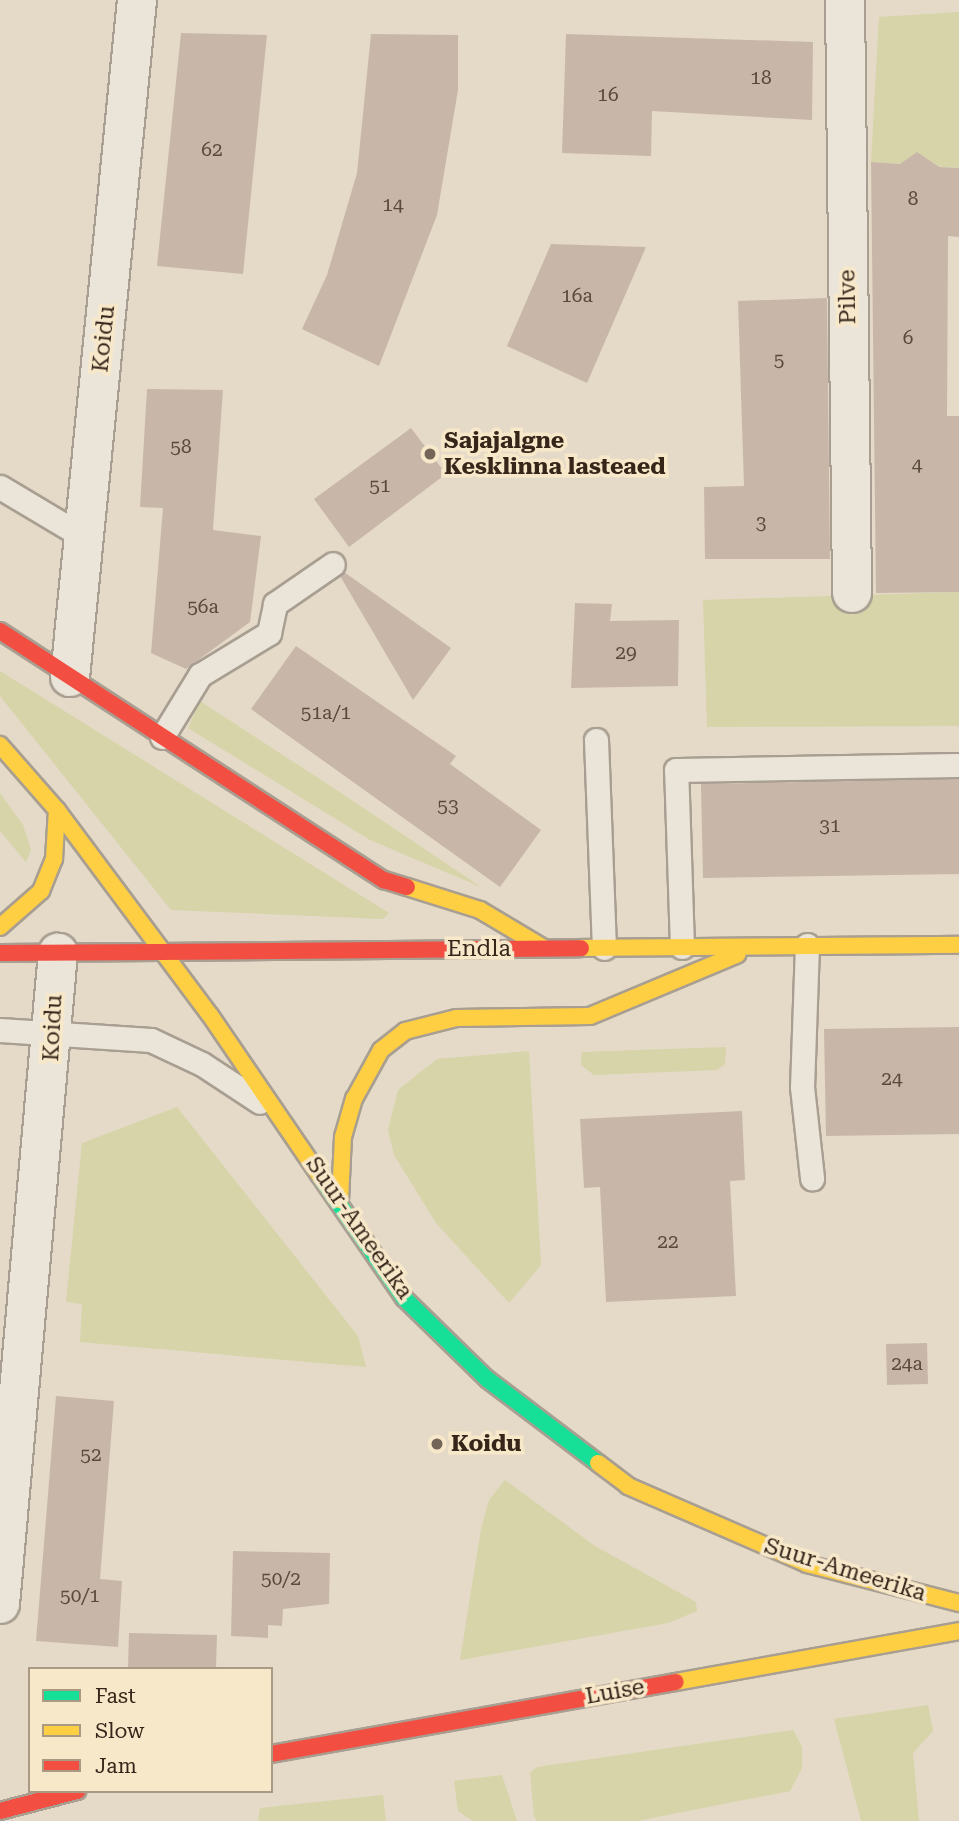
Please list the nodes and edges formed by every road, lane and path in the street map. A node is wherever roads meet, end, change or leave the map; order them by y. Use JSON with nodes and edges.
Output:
{"nodes":[{"id":1,"x":137,"y":0,"type":"edge"},
{"id":2,"x":845,"y":0,"type":"edge"},
{"id":3,"x":0,"y":487,"type":"edge"},
{"id":4,"x":84,"y":537,"type":"junction"},
{"id":5,"x":333,"y":564,"type":"dead end"},
{"id":6,"x":852,"y":593,"type":"dead end"},
{"id":7,"x":0,"y":631,"type":"edge"},
{"id":8,"x":70,"y":677,"type":"junction"},
{"id":9,"x":162,"y":737,"type":"junction"},
{"id":10,"x":596,"y":740,"type":"dead end"},
{"id":11,"x":0,"y":745,"type":"edge"},
{"id":12,"x":959,"y":765,"type":"edge"},
{"id":13,"x":57,"y":810,"type":"junction"},
{"id":14,"x":0,"y":927,"type":"edge"},
{"id":15,"x":807,"y":945,"type":"junction"},
{"id":16,"x":959,"y":945,"type":"edge"},
{"id":17,"x":757,"y":946,"type":"junction"},
{"id":18,"x":682,"y":947,"type":"junction"},
{"id":19,"x":604,"y":948,"type":"junction"},
{"id":20,"x":546,"y":949,"type":"junction"},
{"id":21,"x":159,"y":951,"type":"junction"},
{"id":22,"x":0,"y":953,"type":"edge"},
{"id":23,"x":58,"y":953,"type":"junction"},
{"id":24,"x":0,"y":1030,"type":"edge"},
{"id":25,"x":52,"y":1032,"type":"junction"},
{"id":26,"x":279,"y":1115,"type":"junction"},
{"id":27,"x":811,"y":1178,"type":"dead end"},
{"id":28,"x":340,"y":1200,"type":"junction"},
{"id":29,"x":959,"y":1603,"type":"edge"},
{"id":30,"x":0,"y":1604,"type":"edge"},
{"id":31,"x":959,"y":1631,"type":"edge"},
{"id":32,"x":273,"y":1754,"type":"edge"},
{"id":33,"x":70,"y":1793,"type":"edge"},
{"id":34,"x":0,"y":1811,"type":"edge"}],
"edges":[{"from":1,"to":4,"type":"street","name":"Koidu"},
{"from":2,"to":6,"type":"street","name":"Pilve"},
{"from":3,"to":4,"type":"lane"},
{"from":4,"to":8,"type":"street","name":"Koidu"},
{"from":5,"to":9,"type":"lane"},
{"from":7,"to":8,"type":"main road"},
{"from":8,"to":9,"type":"main road"},
{"from":9,"to":20,"type":"main road"},
{"from":10,"to":19,"type":"lane"},
{"from":11,"to":13,"type":"main road","name":"Suur-Ameerika"},
{"from":12,"to":18,"type":"lane"},
{"from":13,"to":14,"type":"main road"},
{"from":13,"to":21,"type":"main road","name":"Suur-Ameerika"},
{"from":15,"to":16,"type":"main road","name":"Endla"},
{"from":15,"to":17,"type":"main road","name":"Endla"},
{"from":15,"to":27,"type":"lane"},
{"from":17,"to":18,"type":"main road","name":"Endla"},
{"from":17,"to":28,"type":"main road"},
{"from":18,"to":19,"type":"main road","name":"Endla"},
{"from":19,"to":20,"type":"main road","name":"Endla"},
{"from":20,"to":21,"type":"main road","name":"Endla"},
{"from":21,"to":23,"type":"main road","name":"Endla"},
{"from":21,"to":26,"type":"main road","name":"Suur-Ameerika"},
{"from":22,"to":23,"type":"main road","name":"Endla"},
{"from":23,"to":25,"type":"street","name":"Koidu"},
{"from":24,"to":25,"type":"lane"},
{"from":25,"to":26,"type":"lane"},
{"from":25,"to":30,"type":"street","name":"Koidu"},
{"from":26,"to":28,"type":"main road","name":"Suur-Ameerika"},
{"from":28,"to":29,"type":"main road","name":"Suur-Ameerika"},
{"from":31,"to":32,"type":"main road","name":"Luise"},
{"from":33,"to":34,"type":"main road"}]}
